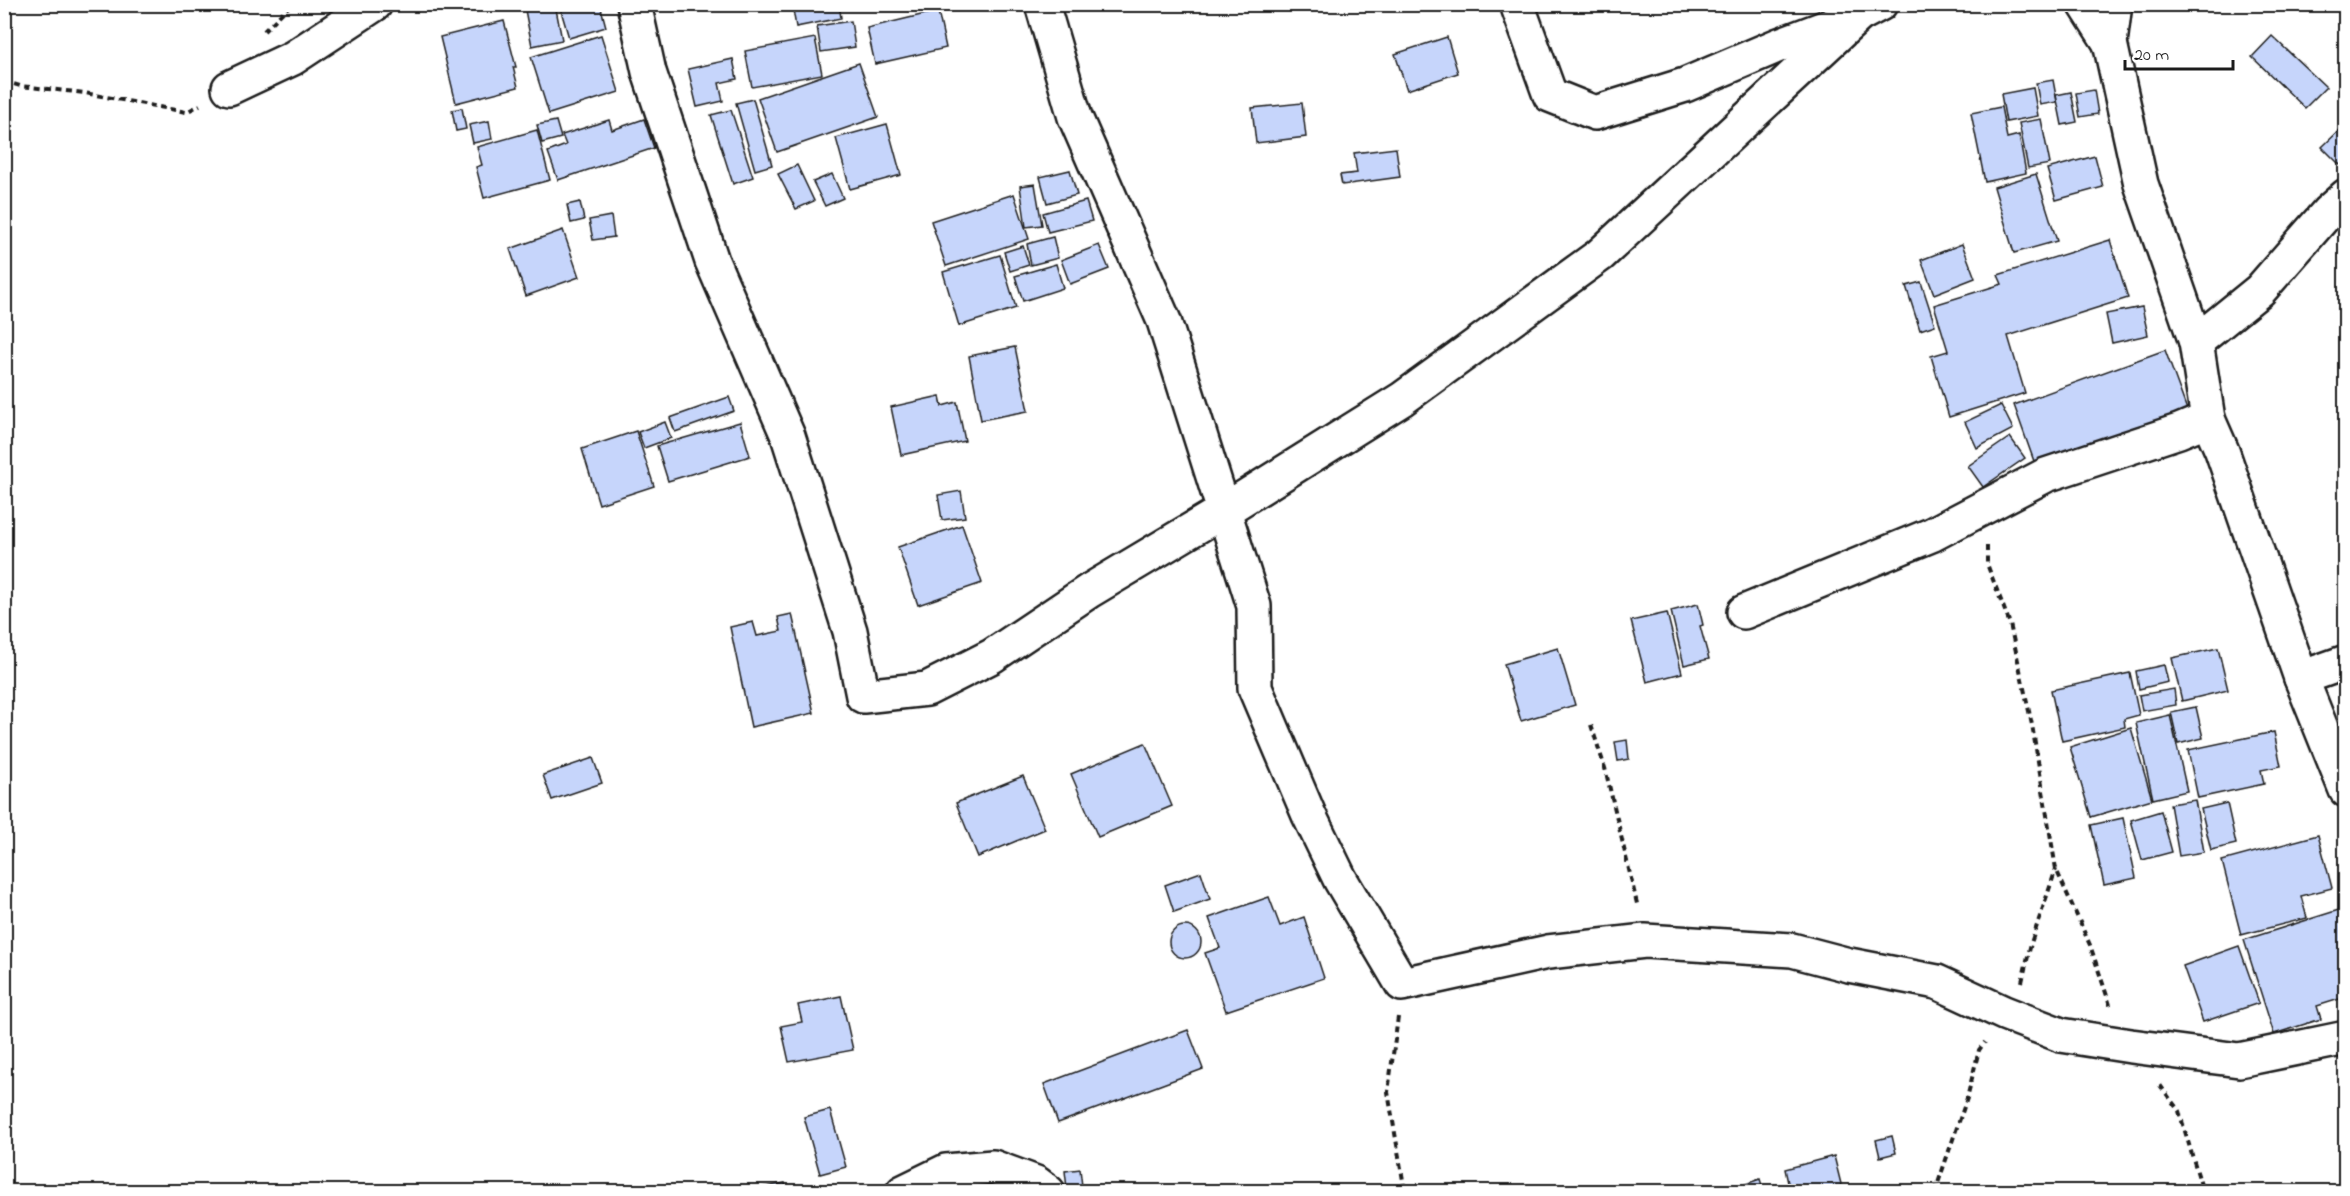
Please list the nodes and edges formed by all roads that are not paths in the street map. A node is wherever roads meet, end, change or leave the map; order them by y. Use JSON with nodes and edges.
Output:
{"nodes":[{"id":1,"x":375,"y":4,"type":"edge"},
{"id":2,"x":634,"y":4,"type":"edge"},
{"id":3,"x":1042,"y":4,"type":"edge"},
{"id":4,"x":1517,"y":4,"type":"edge"},
{"id":5,"x":2085,"y":4,"type":"edge"},
{"id":6,"x":2115,"y":4,"type":"edge"},
{"id":7,"x":1869,"y":10,"type":"edge"},
{"id":8,"x":2110,"y":43,"type":"junction"},
{"id":9,"x":229,"y":88,"type":"road end"},
{"id":10,"x":2346,"y":196,"type":"edge"},
{"id":11,"x":2196,"y":342,"type":"junction"},
{"id":12,"x":2208,"y":419,"type":"junction"},
{"id":13,"x":1223,"y":511,"type":"junction"},
{"id":14,"x":1744,"y":612,"type":"dead end"},
{"id":15,"x":2346,"y":662,"type":"edge"},
{"id":16,"x":2301,"y":678,"type":"junction"},
{"id":17,"x":2346,"y":790,"type":"edge"},
{"id":18,"x":2346,"y":1038,"type":"edge"},
{"id":19,"x":903,"y":1191,"type":"edge"},
{"id":20,"x":1048,"y":1191,"type":"edge"}],
"edges":[{"from":1,"to":9,"type":"street"},
{"from":2,"to":13,"type":"street"},
{"from":3,"to":13,"type":"street"},
{"from":4,"to":7,"type":"street"},
{"from":5,"to":8,"type":"street"},
{"from":6,"to":8,"type":"street"},
{"from":7,"to":13,"type":"street"},
{"from":8,"to":11,"type":"street"},
{"from":10,"to":11,"type":"street"},
{"from":11,"to":12,"type":"street"},
{"from":12,"to":14,"type":"street"},
{"from":12,"to":16,"type":"street"},
{"from":13,"to":18,"type":"street"},
{"from":15,"to":16,"type":"street"},
{"from":16,"to":17,"type":"street"},
{"from":19,"to":20,"type":"street"}]}
